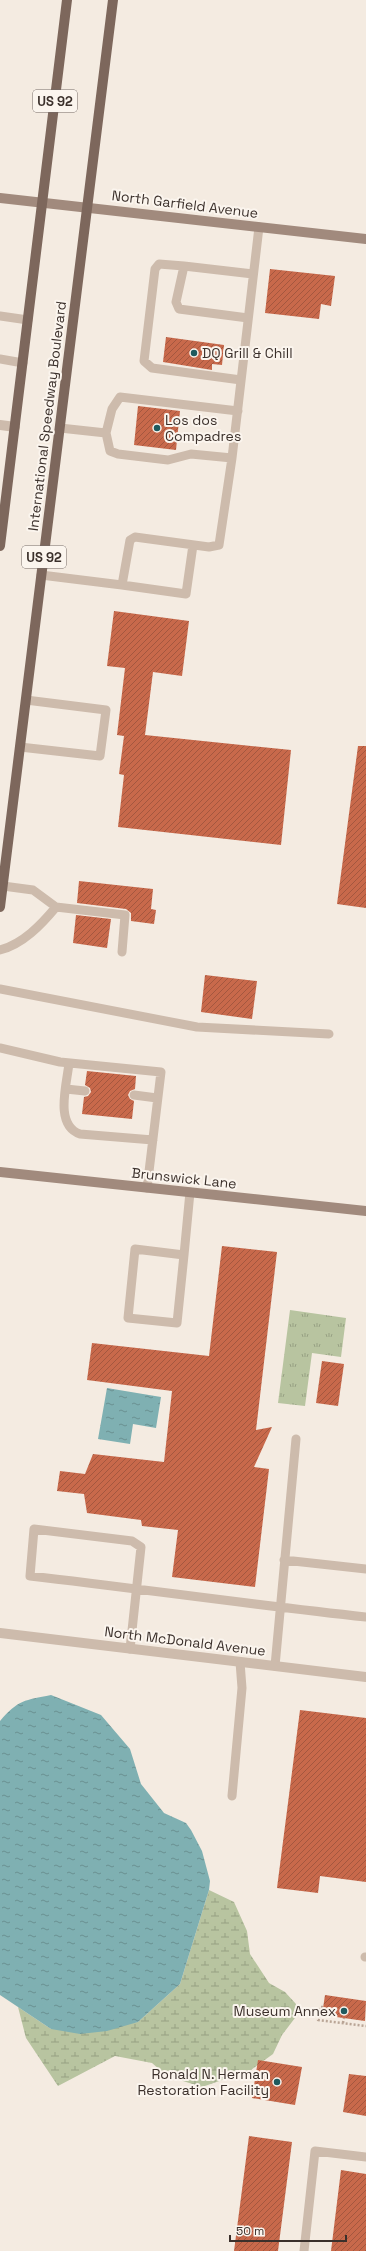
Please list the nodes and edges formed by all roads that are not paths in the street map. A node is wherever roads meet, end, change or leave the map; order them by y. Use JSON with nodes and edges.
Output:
{"nodes":[{"id":1,"x":67,"y":0,"type":"edge"},
{"id":2,"x":113,"y":0,"type":"edge"},
{"id":3,"x":0,"y":198,"type":"edge"},
{"id":4,"x":42,"y":202,"type":"junction"},
{"id":5,"x":87,"y":207,"type":"junction"},
{"id":6,"x":259,"y":227,"type":"junction"},
{"id":7,"x":366,"y":239,"type":"edge"},
{"id":8,"x":184,"y":266,"type":"junction"},
{"id":9,"x":253,"y":274,"type":"junction"},
{"id":10,"x":0,"y":316,"type":"edge"},
{"id":11,"x":248,"y":318,"type":"junction"},
{"id":12,"x":28,"y":320,"type":"junction"},
{"id":13,"x":0,"y":359,"type":"edge"},
{"id":14,"x":23,"y":363,"type":"junction"},
{"id":15,"x":241,"y":380,"type":"junction"},
{"id":16,"x":238,"y":411,"type":"junction"},
{"id":17,"x":0,"y":425,"type":"edge"},
{"id":18,"x":15,"y":427,"type":"junction"},
{"id":19,"x":60,"y":428,"type":"junction"},
{"id":20,"x":106,"y":433,"type":"junction"},
{"id":21,"x":232,"y":458,"type":"junction"},
{"id":22,"x":3,"y":504,"type":"edge"},
{"id":23,"x":193,"y":545,"type":"junction"},
{"id":24,"x":0,"y":546,"type":"edge"},
{"id":25,"x":41,"y":575,"type":"junction"},
{"id":26,"x":122,"y":585,"type":"junction"},
{"id":27,"x":26,"y":700,"type":"junction"},
{"id":28,"x":20,"y":747,"type":"junction"},
{"id":29,"x":2,"y":886,"type":"junction"},
{"id":30,"x":0,"y":907,"type":"edge"},
{"id":31,"x":56,"y":907,"type":"junction"},
{"id":32,"x":0,"y":950,"type":"edge"},
{"id":33,"x":122,"y":952,"type":"dead end"},
{"id":34,"x":0,"y":989,"type":"edge"},
{"id":35,"x":329,"y":1034,"type":"dead end"},
{"id":36,"x":0,"y":1048,"type":"edge"},
{"id":37,"x":69,"y":1063,"type":"junction"},
{"id":38,"x":66,"y":1089,"type":"junction"},
{"id":39,"x":85,"y":1091,"type":"dead end"},
{"id":40,"x":134,"y":1096,"type":"dead end"},
{"id":41,"x":158,"y":1098,"type":"junction"},
{"id":42,"x":153,"y":1140,"type":"junction"},
{"id":43,"x":0,"y":1172,"type":"edge"},
{"id":44,"x":147,"y":1188,"type":"junction"},
{"id":45,"x":190,"y":1192,"type":"junction"},
{"id":46,"x":366,"y":1211,"type":"edge"},
{"id":47,"x":184,"y":1255,"type":"junction"},
{"id":48,"x":296,"y":1439,"type":"dead end"},
{"id":49,"x":284,"y":1560,"type":"junction"},
{"id":50,"x":366,"y":1569,"type":"edge"},
{"id":51,"x":135,"y":1588,"type":"junction"},
{"id":52,"x":280,"y":1607,"type":"junction"},
{"id":53,"x":366,"y":1617,"type":"edge"},
{"id":54,"x":0,"y":1633,"type":"edge"},
{"id":55,"x":130,"y":1649,"type":"junction"},
{"id":56,"x":240,"y":1662,"type":"junction"},
{"id":57,"x":275,"y":1666,"type":"junction"},
{"id":58,"x":366,"y":1677,"type":"edge"},
{"id":59,"x":232,"y":1796,"type":"dead end"},
{"id":60,"x":366,"y":2157,"type":"edge"},
{"id":61,"x":304,"y":2251,"type":"edge"}],
"edges":[{"from":1,"to":4,"type":"main road","number":"US 92"},
{"from":2,"to":5,"type":"main road","name":"International Speedway Boulevard","number":"US 92"},
{"from":3,"to":4,"type":"street","name":"North Garfield Avenue"},
{"from":4,"to":5,"type":"street","name":"North Garfield Avenue"},
{"from":4,"to":12,"type":"main road","number":"US 92"},
{"from":5,"to":6,"type":"street","name":"North Garfield Avenue"},
{"from":5,"to":19,"type":"main road","name":"International Speedway Boulevard","number":"US 92"},
{"from":6,"to":7,"type":"street","name":"North Garfield Avenue"},
{"from":6,"to":9,"type":"lane"},
{"from":8,"to":9,"type":"lane"},
{"from":8,"to":11,"type":"lane"},
{"from":8,"to":15,"type":"lane"},
{"from":9,"to":11,"type":"lane"},
{"from":10,"to":12,"type":"lane"},
{"from":11,"to":15,"type":"lane"},
{"from":12,"to":14,"type":"main road","number":"US 92"},
{"from":13,"to":14,"type":"lane"},
{"from":14,"to":18,"type":"main road","number":"US 92"},
{"from":15,"to":16,"type":"lane"},
{"from":16,"to":20,"type":"lane"},
{"from":16,"to":21,"type":"lane"},
{"from":17,"to":18,"type":"street"},
{"from":18,"to":22,"type":"main road","number":"US 92"},
{"from":19,"to":20,"type":"lane"},
{"from":19,"to":25,"type":"main road","name":"International Speedway Boulevard","number":"US 92"},
{"from":20,"to":21,"type":"lane"},
{"from":21,"to":23,"type":"lane"},
{"from":22,"to":24,"type":"main road","number":"US 92"},
{"from":23,"to":26,"type":"lane"},
{"from":23,"to":26,"type":"lane"},
{"from":25,"to":26,"type":"lane"},
{"from":25,"to":27,"type":"main road","name":"International Speedway Boulevard","number":"US 92"},
{"from":27,"to":28,"type":"main road","name":"International Speedway Boulevard","number":"US 92"},
{"from":27,"to":28,"type":"lane"},
{"from":28,"to":29,"type":"main road","name":"International Speedway Boulevard","number":"US 92"},
{"from":29,"to":30,"type":"main road","name":"International Speedway Boulevard","number":"US 92"},
{"from":29,"to":31,"type":"lane"},
{"from":31,"to":32,"type":"lane"},
{"from":31,"to":33,"type":"lane"},
{"from":34,"to":35,"type":"lane"},
{"from":36,"to":37,"type":"lane"},
{"from":37,"to":38,"type":"lane"},
{"from":37,"to":41,"type":"lane"},
{"from":38,"to":39,"type":"lane"},
{"from":38,"to":42,"type":"lane"},
{"from":40,"to":41,"type":"lane"},
{"from":41,"to":42,"type":"lane"},
{"from":42,"to":44,"type":"lane"},
{"from":43,"to":44,"type":"street","name":"Brunswick Lane"},
{"from":44,"to":45,"type":"street","name":"Brunswick Lane"},
{"from":45,"to":46,"type":"street","name":"Brunswick Lane"},
{"from":45,"to":47,"type":"lane"},
{"from":47,"to":47,"type":"lane"},
{"from":48,"to":49,"type":"lane"},
{"from":49,"to":50,"type":"lane"},
{"from":49,"to":52,"type":"lane"},
{"from":51,"to":51,"type":"lane"},
{"from":51,"to":52,"type":"lane"},
{"from":51,"to":55,"type":"lane"},
{"from":52,"to":53,"type":"lane"},
{"from":52,"to":57,"type":"lane"},
{"from":54,"to":55,"type":"street","name":"North McDonald Avenue"},
{"from":55,"to":56,"type":"street","name":"North McDonald Avenue"},
{"from":56,"to":57,"type":"street","name":"North McDonald Avenue"},
{"from":56,"to":59,"type":"lane"},
{"from":57,"to":58,"type":"street","name":"North McDonald Avenue"},
{"from":60,"to":61,"type":"lane"}]}
